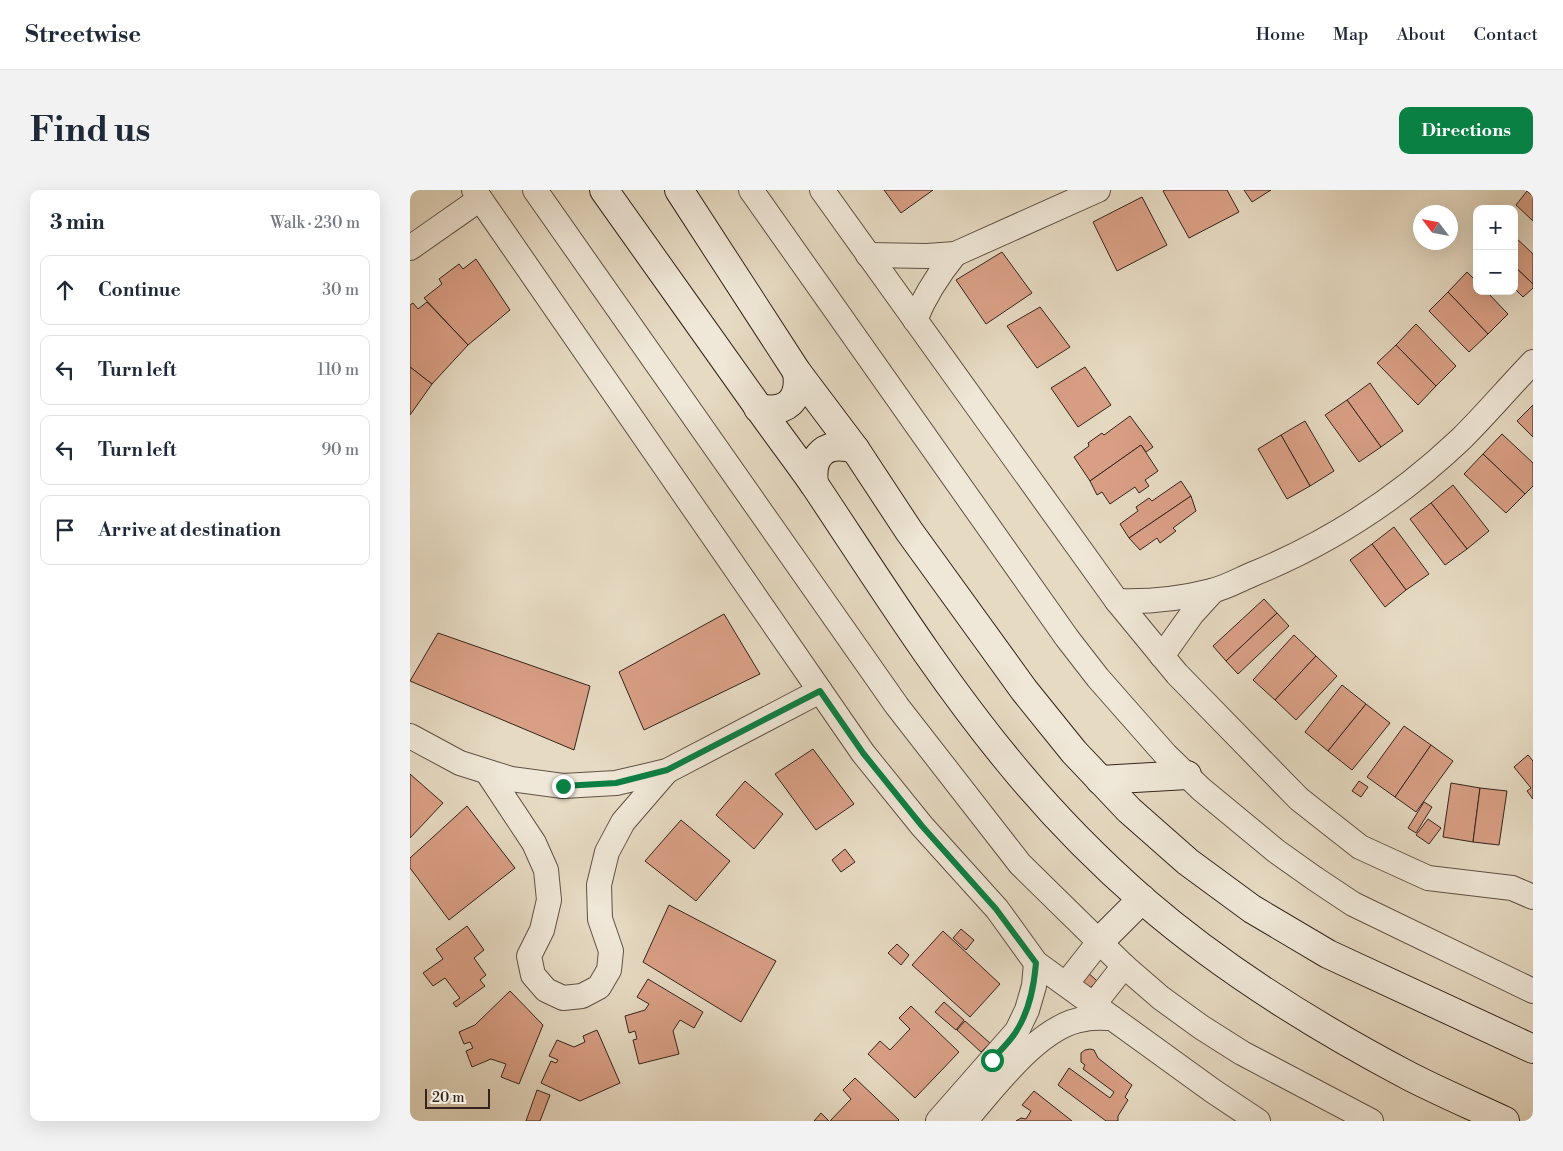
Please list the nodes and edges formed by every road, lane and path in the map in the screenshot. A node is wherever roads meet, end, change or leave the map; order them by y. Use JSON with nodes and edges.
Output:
{"nodes":[{"id":1,"x":534,"y":190,"type":"edge"},
{"id":2,"x":604,"y":190,"type":"edge"},
{"id":3,"x":679,"y":190,"type":"edge"},
{"id":4,"x":751,"y":190,"type":"edge"},
{"id":5,"x":822,"y":190,"type":"edge"},
{"id":6,"x":1098,"y":190,"type":"edge"},
{"id":7,"x":477,"y":194,"type":"edge"},
{"id":8,"x":410,"y":248,"type":"edge"},
{"id":9,"x":955,"y":254,"type":"junction"},
{"id":10,"x":868,"y":255,"type":"junction"},
{"id":11,"x":915,"y":320,"type":"junction"},
{"id":12,"x":1533,"y":362,"type":"edge"},
{"id":13,"x":797,"y":372,"type":"junction"},
{"id":14,"x":758,"y":408,"type":"junction"},
{"id":15,"x":855,"y":449,"type":"junction"},
{"id":16,"x":814,"y":484,"type":"junction"},
{"id":17,"x":1213,"y":590,"type":"junction"},
{"id":18,"x":1117,"y":601,"type":"junction"},
{"id":19,"x":1162,"y":656,"type":"junction"},
{"id":20,"x":820,"y":691,"type":"junction"},
{"id":21,"x":410,"y":736,"type":"edge"},
{"id":22,"x":667,"y":770,"type":"junction"},
{"id":23,"x":487,"y":772,"type":"junction"},
{"id":24,"x":1187,"y":775,"type":"junction"},
{"id":25,"x":1100,"y":780,"type":"junction"},
{"id":26,"x":1526,"y":889,"type":"edge"},
{"id":27,"x":1142,"y":899,"type":"junction"},
{"id":28,"x":1099,"y":942,"type":"junction"},
{"id":29,"x":1036,"y":963,"type":"junction"},
{"id":30,"x":1124,"y":966,"type":"junction"},
{"id":31,"x":1066,"y":984,"type":"junction"},
{"id":32,"x":1533,"y":990,"type":"edge"},
{"id":33,"x":1103,"y":1011,"type":"junction"},
{"id":34,"x":1533,"y":1049,"type":"edge"},
{"id":35,"x":1015,"y":1050,"type":"junction"},
{"id":36,"x":938,"y":1121,"type":"edge"},
{"id":37,"x":965,"y":1121,"type":"edge"},
{"id":38,"x":1258,"y":1121,"type":"edge"},
{"id":39,"x":1371,"y":1121,"type":"edge"},
{"id":40,"x":1505,"y":1121,"type":"edge"}],
"edges":[{"from":1,"to":28,"type":"street"},
{"from":2,"to":14,"type":"street"},
{"from":3,"to":13,"type":"street"},
{"from":4,"to":24,"type":"street"},
{"from":5,"to":10,"type":"street"},
{"from":6,"to":9,"type":"street"},
{"from":7,"to":8,"type":"street"},
{"from":7,"to":20,"type":"street"},
{"from":9,"to":10,"type":"street"},
{"from":9,"to":11,"type":"street"},
{"from":10,"to":11,"type":"street"},
{"from":11,"to":18,"type":"street"},
{"from":12,"to":17,"type":"street"},
{"from":13,"to":14,"type":"street"},
{"from":13,"to":15,"type":"street"},
{"from":14,"to":16,"type":"street"},
{"from":15,"to":16,"type":"street"},
{"from":15,"to":25,"type":"street"},
{"from":16,"to":27,"type":"street"},
{"from":17,"to":18,"type":"street"},
{"from":17,"to":19,"type":"street"},
{"from":18,"to":19,"type":"street"},
{"from":19,"to":26,"type":"street"},
{"from":20,"to":22,"type":"street"},
{"from":20,"to":29,"type":"street"},
{"from":21,"to":23,"type":"street"},
{"from":22,"to":23,"type":"street"},
{"from":22,"to":23,"type":"street"},
{"from":24,"to":25,"type":"street"},
{"from":24,"to":32,"type":"street"},
{"from":25,"to":34,"type":"street"},
{"from":27,"to":28,"type":"street"},
{"from":27,"to":40,"type":"street"},
{"from":28,"to":30,"type":"street"},
{"from":28,"to":31,"type":"street"},
{"from":29,"to":31,"type":"street"},
{"from":29,"to":35,"type":"street"},
{"from":30,"to":33,"type":"street"},
{"from":30,"to":39,"type":"street"},
{"from":31,"to":33,"type":"street"},
{"from":33,"to":35,"type":"street"},
{"from":33,"to":38,"type":"street"},
{"from":35,"to":36,"type":"street"},
{"from":35,"to":37,"type":"street"}]}
